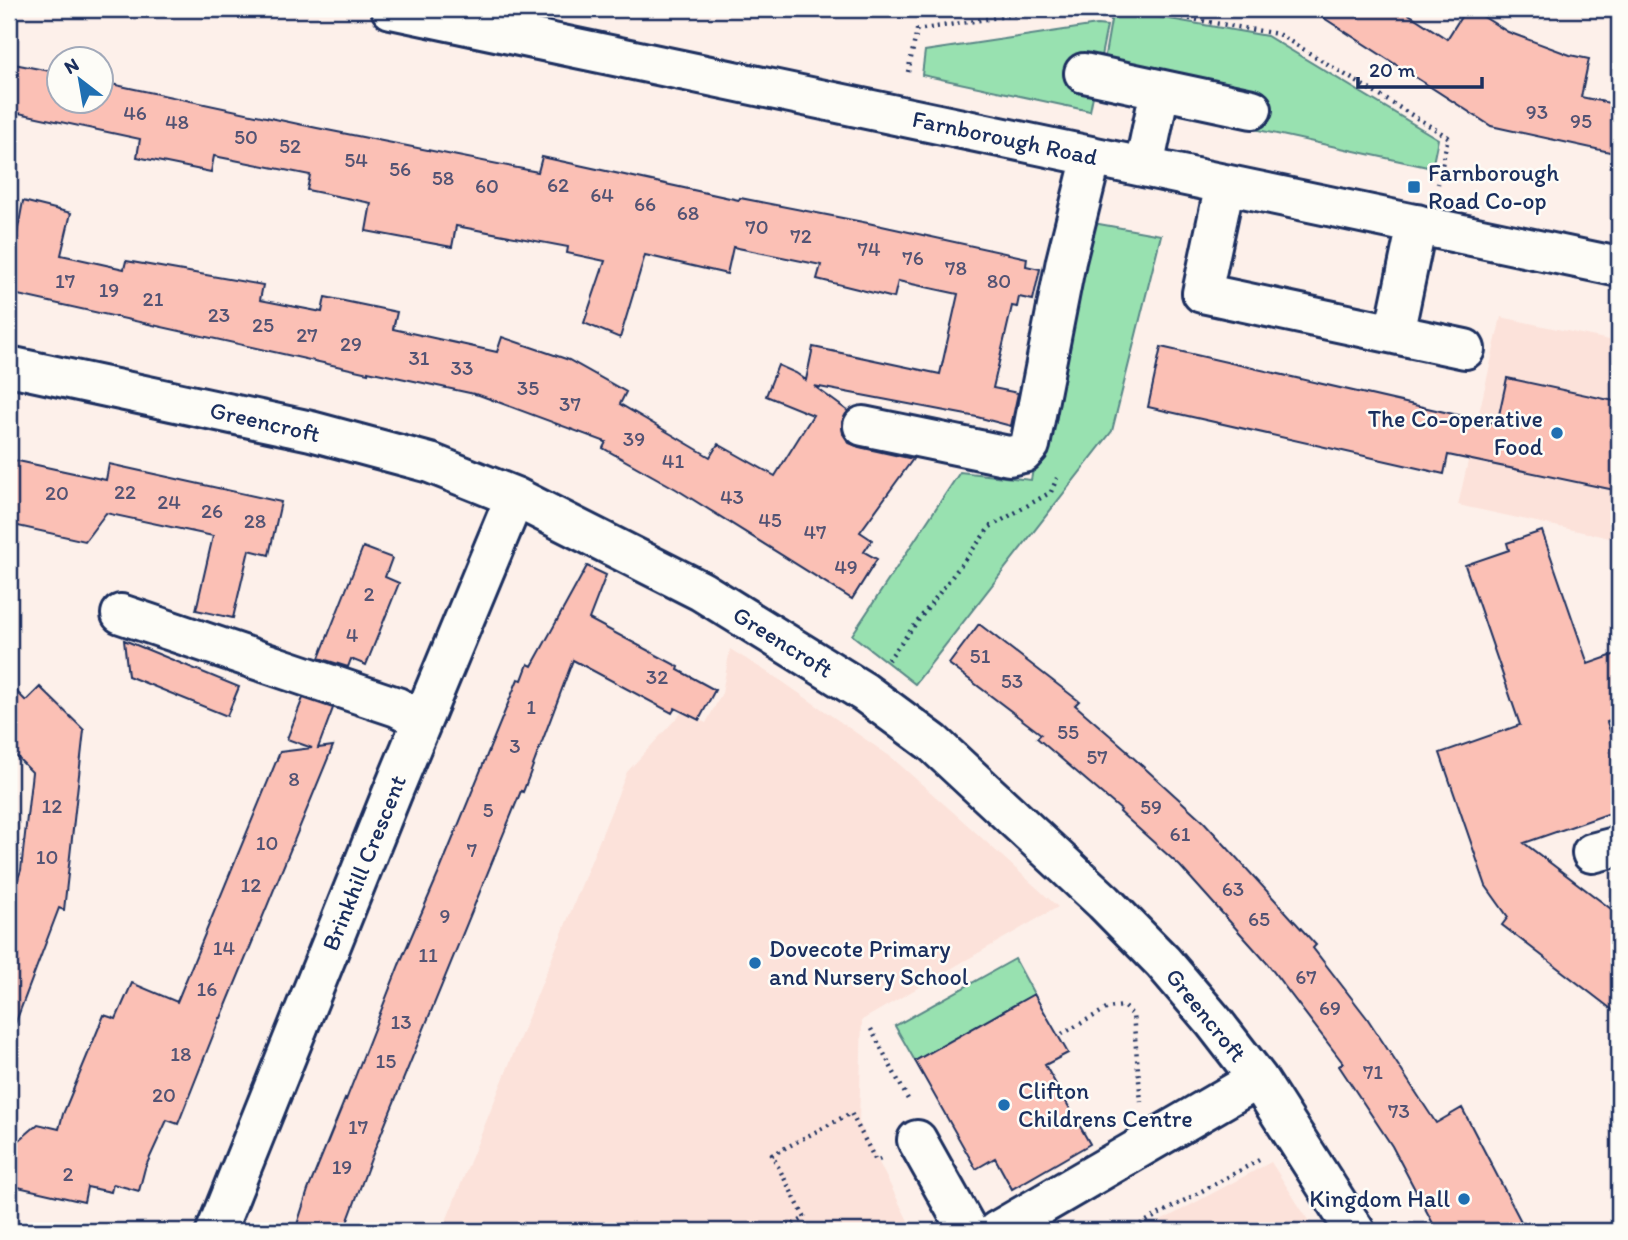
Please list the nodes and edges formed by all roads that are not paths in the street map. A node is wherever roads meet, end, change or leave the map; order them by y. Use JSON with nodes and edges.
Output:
{"nodes":[{"id":1,"x":391,"y":9,"type":"edge"},
{"id":2,"x":1084,"y":73,"type":"dead end"},
{"id":3,"x":1160,"y":90,"type":"junction"},
{"id":4,"x":1252,"y":110,"type":"dead end"},
{"id":5,"x":1092,"y":156,"type":"junction"},
{"id":6,"x":1143,"y":167,"type":"junction"},
{"id":7,"x":1225,"y":184,"type":"junction"},
{"id":8,"x":1418,"y":224,"type":"junction"},
{"id":9,"x":1619,"y":267,"type":"edge"},
{"id":10,"x":1394,"y":334,"type":"junction"},
{"id":11,"x":1465,"y":349,"type":"dead end"},
{"id":12,"x":9,"y":366,"type":"edge"},
{"id":13,"x":863,"y":426,"type":"dead end"},
{"id":14,"x":515,"y":497,"type":"junction"},
{"id":15,"x":121,"y":614,"type":"dead end"},
{"id":16,"x":422,"y":720,"type":"junction"},
{"id":17,"x":1258,"y":1079,"type":"junction"},
{"id":18,"x":917,"y":1140,"type":"road end"},
{"id":19,"x":216,"y":1231,"type":"edge"},
{"id":20,"x":968,"y":1231,"type":"edge"},
{"id":21,"x":997,"y":1231,"type":"edge"},
{"id":22,"x":1355,"y":1231,"type":"edge"}],
"edges":[{"from":1,"to":5,"type":"street","name":"Farnborough Road"},
{"from":2,"to":3,"type":"street"},
{"from":3,"to":4,"type":"street"},
{"from":3,"to":6,"type":"street"},
{"from":5,"to":6,"type":"street","name":"Farnborough Road"},
{"from":5,"to":13,"type":"street"},
{"from":6,"to":7,"type":"street","name":"Farnborough Road"},
{"from":7,"to":8,"type":"street","name":"Farnborough Road"},
{"from":7,"to":10,"type":"street"},
{"from":8,"to":9,"type":"street","name":"Farnborough Road"},
{"from":8,"to":10,"type":"street"},
{"from":10,"to":11,"type":"street"},
{"from":12,"to":14,"type":"street","name":"Greencroft"},
{"from":14,"to":16,"type":"street","name":"Brinkhill Crescent"},
{"from":14,"to":17,"type":"street","name":"Greencroft"},
{"from":15,"to":16,"type":"street"},
{"from":16,"to":19,"type":"street","name":"Brinkhill Crescent"},
{"from":17,"to":21,"type":"street"},
{"from":17,"to":22,"type":"street","name":"Greencroft"},
{"from":18,"to":20,"type":"street"}]}
